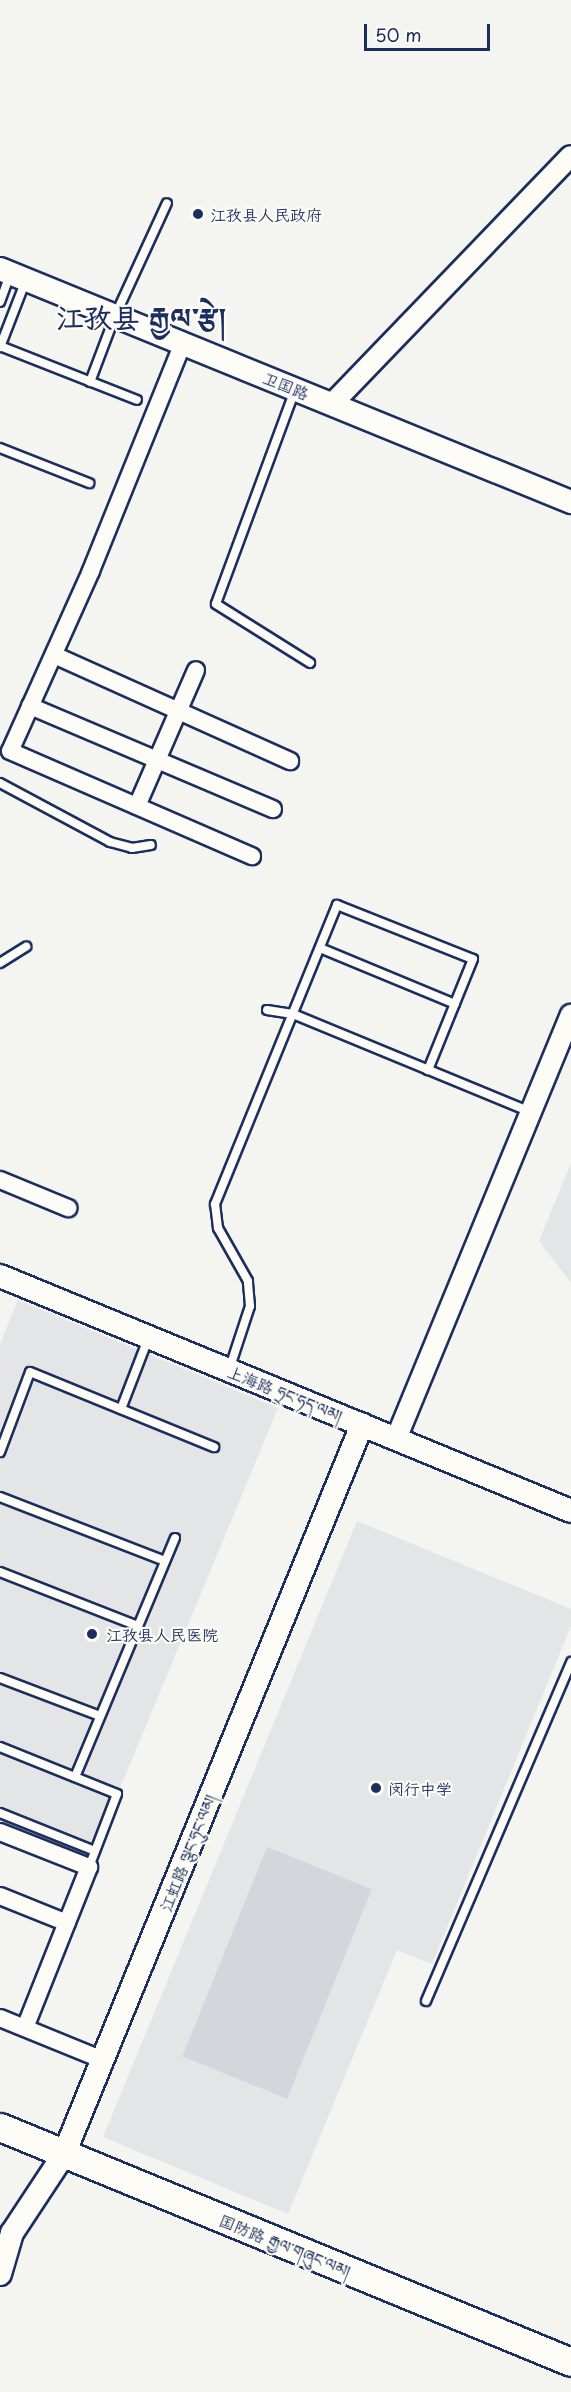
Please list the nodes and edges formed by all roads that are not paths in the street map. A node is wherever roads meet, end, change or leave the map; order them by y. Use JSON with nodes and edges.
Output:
{"nodes":[{"id":1,"x":571,"y":156,"type":"edge"},
{"id":2,"x":167,"y":203,"type":"dead end"},
{"id":3,"x":12,"y":274,"type":"edge"},
{"id":4,"x":0,"y":302,"type":"edge"},
{"id":5,"x":115,"y":316,"type":"junction"},
{"id":6,"x":183,"y":343,"type":"junction"},
{"id":7,"x":0,"y":347,"type":"edge"},
{"id":8,"x":90,"y":382,"type":"junction"},
{"id":9,"x":295,"y":389,"type":"junction"},
{"id":10,"x":137,"y":400,"type":"dead end"},
{"id":11,"x":332,"y":404,"type":"junction"},
{"id":12,"x":0,"y":448,"type":"edge"},
{"id":13,"x":89,"y":483,"type":"dead end"},
{"id":14,"x":571,"y":502,"type":"edge"},
{"id":15,"x":54,"y":655,"type":"junction"},
{"id":16,"x":310,"y":663,"type":"dead end"},
{"id":17,"x":196,"y":670,"type":"dead end"},
{"id":18,"x":30,"y":706,"type":"junction"},
{"id":19,"x":177,"y":711,"type":"junction"},
{"id":20,"x":156,"y":760,"type":"junction"},
{"id":21,"x":290,"y":761,"type":"dead end"},
{"id":22,"x":0,"y":783,"type":"edge"},
{"id":23,"x":137,"y":806,"type":"junction"},
{"id":24,"x":273,"y":810,"type":"dead end"},
{"id":25,"x":151,"y":845,"type":"dead end"},
{"id":26,"x":252,"y":856,"type":"dead end"},
{"id":27,"x":26,"y":947,"type":"dead end"},
{"id":28,"x":320,"y":948,"type":"junction"},
{"id":29,"x":0,"y":963,"type":"edge"},
{"id":30,"x":455,"y":1004,"type":"junction"},
{"id":31,"x":267,"y":1010,"type":"dead end"},
{"id":32,"x":293,"y":1014,"type":"junction"},
{"id":33,"x":571,"y":1015,"type":"edge"},
{"id":34,"x":429,"y":1070,"type":"junction"},
{"id":35,"x":531,"y":1112,"type":"junction"},
{"id":36,"x":0,"y":1180,"type":"edge"},
{"id":37,"x":68,"y":1208,"type":"dead end"},
{"id":38,"x":0,"y":1276,"type":"edge"},
{"id":39,"x":149,"y":1337,"type":"junction"},
{"id":40,"x":229,"y":1370,"type":"junction"},
{"id":41,"x":121,"y":1409,"type":"junction"},
{"id":42,"x":362,"y":1425,"type":"junction"},
{"id":43,"x":396,"y":1439,"type":"junction"},
{"id":44,"x":214,"y":1447,"type":"dead end"},
{"id":45,"x":0,"y":1452,"type":"edge"},
{"id":46,"x":0,"y":1497,"type":"edge"},
{"id":47,"x":571,"y":1511,"type":"edge"},
{"id":48,"x":174,"y":1538,"type":"dead end"},
{"id":49,"x":165,"y":1561,"type":"junction"},
{"id":50,"x":0,"y":1572,"type":"edge"},
{"id":51,"x":138,"y":1626,"type":"junction"},
{"id":52,"x":571,"y":1662,"type":"edge"},
{"id":53,"x":0,"y":1678,"type":"edge"},
{"id":54,"x":100,"y":1716,"type":"junction"},
{"id":55,"x":0,"y":1747,"type":"edge"},
{"id":56,"x":75,"y":1777,"type":"junction"},
{"id":57,"x":0,"y":1813,"type":"edge"},
{"id":58,"x":0,"y":1833,"type":"edge"},
{"id":59,"x":95,"y":1851,"type":"junction"},
{"id":60,"x":89,"y":1867,"type":"junction"},
{"id":61,"x":0,"y":1896,"type":"edge"},
{"id":62,"x":67,"y":1923,"type":"junction"},
{"id":63,"x":426,"y":2001,"type":"dead end"},
{"id":64,"x":0,"y":2018,"type":"edge"},
{"id":65,"x":26,"y":2028,"type":"junction"},
{"id":66,"x":103,"y":2060,"type":"junction"},
{"id":67,"x":0,"y":2127,"type":"edge"},
{"id":68,"x":64,"y":2154,"type":"junction"},
{"id":69,"x":0,"y":2274,"type":"edge"},
{"id":70,"x":571,"y":2362,"type":"edge"}],
"edges":[{"from":1,"to":11,"type":"street"},
{"from":2,"to":5,"type":"lane"},
{"from":3,"to":4,"type":"lane"},
{"from":3,"to":5,"type":"main road","name":"卫国路"},
{"from":3,"to":7,"type":"lane"},
{"from":5,"to":6,"type":"main road","name":"卫国路"},
{"from":5,"to":8,"type":"lane"},
{"from":6,"to":9,"type":"main road","name":"卫国路"},
{"from":6,"to":15,"type":"street"},
{"from":7,"to":8,"type":"lane"},
{"from":8,"to":10,"type":"lane"},
{"from":9,"to":11,"type":"main road","name":"卫国路"},
{"from":9,"to":16,"type":"lane"},
{"from":11,"to":14,"type":"main road","name":"卫国路"},
{"from":12,"to":13,"type":"lane"},
{"from":15,"to":18,"type":"street"},
{"from":15,"to":19,"type":"street"},
{"from":17,"to":19,"type":"street"},
{"from":18,"to":20,"type":"street"},
{"from":18,"to":23,"type":"street"},
{"from":19,"to":20,"type":"street"},
{"from":19,"to":21,"type":"street"},
{"from":20,"to":23,"type":"street"},
{"from":20,"to":24,"type":"street"},
{"from":22,"to":25,"type":"lane"},
{"from":23,"to":26,"type":"street"},
{"from":27,"to":29,"type":"lane"},
{"from":28,"to":30,"type":"lane"},
{"from":28,"to":30,"type":"lane"},
{"from":28,"to":32,"type":"lane"},
{"from":30,"to":34,"type":"lane"},
{"from":31,"to":32,"type":"lane"},
{"from":32,"to":34,"type":"lane"},
{"from":32,"to":40,"type":"lane"},
{"from":33,"to":35,"type":"street"},
{"from":34,"to":35,"type":"lane"},
{"from":35,"to":43,"type":"street"},
{"from":36,"to":37,"type":"street"},
{"from":38,"to":39,"type":"main road","name":"上海路 ཧྲང་ཧད་ལམ།"},
{"from":39,"to":40,"type":"main road","name":"上海路 ཧྲང་ཧད་ལམ།"},
{"from":39,"to":41,"type":"lane"},
{"from":40,"to":42,"type":"main road","name":"上海路 ཧྲང་ཧད་ལམ།"},
{"from":41,"to":44,"type":"lane"},
{"from":41,"to":45,"type":"lane"},
{"from":42,"to":43,"type":"main road","name":"上海路 ཧྲང་ཧད་ལམ།"},
{"from":42,"to":66,"type":"main road","name":"江虹路 ལྕང་ཧུང་ལམ།"},
{"from":43,"to":47,"type":"main road","name":"上海路 ཧྲང་ཧད་ལམ།"},
{"from":46,"to":49,"type":"lane"},
{"from":48,"to":49,"type":"lane"},
{"from":49,"to":51,"type":"lane"},
{"from":50,"to":51,"type":"lane"},
{"from":51,"to":54,"type":"lane"},
{"from":52,"to":63,"type":"lane"},
{"from":53,"to":54,"type":"lane"},
{"from":54,"to":56,"type":"lane"},
{"from":55,"to":56,"type":"lane"},
{"from":56,"to":59,"type":"lane"},
{"from":57,"to":59,"type":"lane"},
{"from":58,"to":60,"type":"street"},
{"from":59,"to":60,"type":"lane"},
{"from":60,"to":62,"type":"street"},
{"from":61,"to":62,"type":"street"},
{"from":62,"to":65,"type":"street"},
{"from":64,"to":65,"type":"street"},
{"from":65,"to":66,"type":"street"},
{"from":66,"to":68,"type":"main road","name":"江虹路 ལྕང་ཧུང་ལམ།"},
{"from":67,"to":68,"type":"highway","name":"国防路 རྒྱལ་གཞུང་ལམ།"},
{"from":68,"to":69,"type":"main road","name":"江虹路 ལྕང་ཧུང་ལམ།"},
{"from":68,"to":70,"type":"highway","name":"国防路 རྒྱལ་གཞུང་ལམ།"}]}
